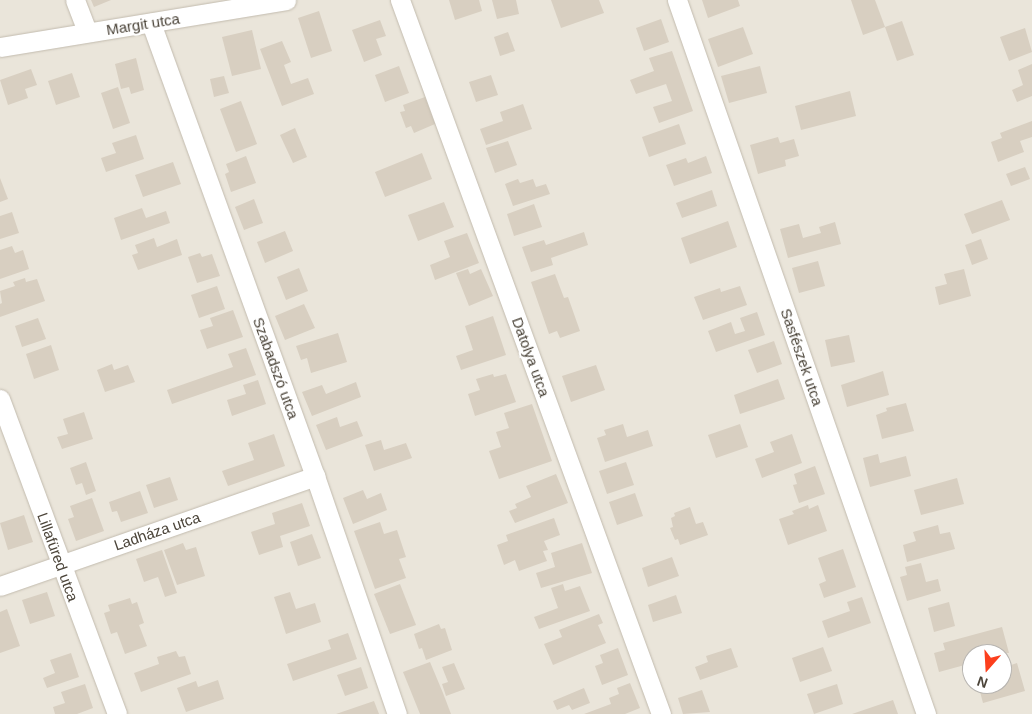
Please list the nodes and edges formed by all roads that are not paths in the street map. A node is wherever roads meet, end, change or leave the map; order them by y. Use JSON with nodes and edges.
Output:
{"nodes":[{"id":1,"x":75,"y":0,"type":"edge"},
{"id":2,"x":400,"y":0,"type":"edge"},
{"id":3,"x":677,"y":0,"type":"edge"},
{"id":4,"x":280,"y":1,"type":"edge"},
{"id":5,"x":151,"y":23,"type":"junction"},
{"id":6,"x":87,"y":32,"type":"junction"},
{"id":7,"x":0,"y":47,"type":"edge"},
{"id":8,"x":0,"y":399,"type":"edge"},
{"id":9,"x":315,"y":476,"type":"junction"},
{"id":10,"x":60,"y":565,"type":"junction"},
{"id":11,"x":0,"y":586,"type":"edge"},
{"id":12,"x":117,"y":714,"type":"edge"},
{"id":13,"x":397,"y":714,"type":"edge"},
{"id":14,"x":661,"y":714,"type":"edge"},
{"id":15,"x":926,"y":714,"type":"edge"}],
"edges":[{"from":1,"to":6,"type":"street"},
{"from":2,"to":14,"type":"street","name":"Datolya utca"},
{"from":3,"to":15,"type":"street","name":"Sasfészek utca"},
{"from":4,"to":5,"type":"street","name":"Margit utca"},
{"from":5,"to":6,"type":"street","name":"Margit utca"},
{"from":5,"to":9,"type":"street","name":"Szabadszó utca"},
{"from":6,"to":7,"type":"street","name":"Margit utca"},
{"from":8,"to":10,"type":"street","name":"Lillafüred utca"},
{"from":9,"to":10,"type":"street","name":"Ladháza utca"},
{"from":9,"to":13,"type":"street","name":"Szabadszó utca"},
{"from":10,"to":11,"type":"street","name":"Ladháza utca"},
{"from":10,"to":12,"type":"street","name":"Lillafüred utca"}]}
